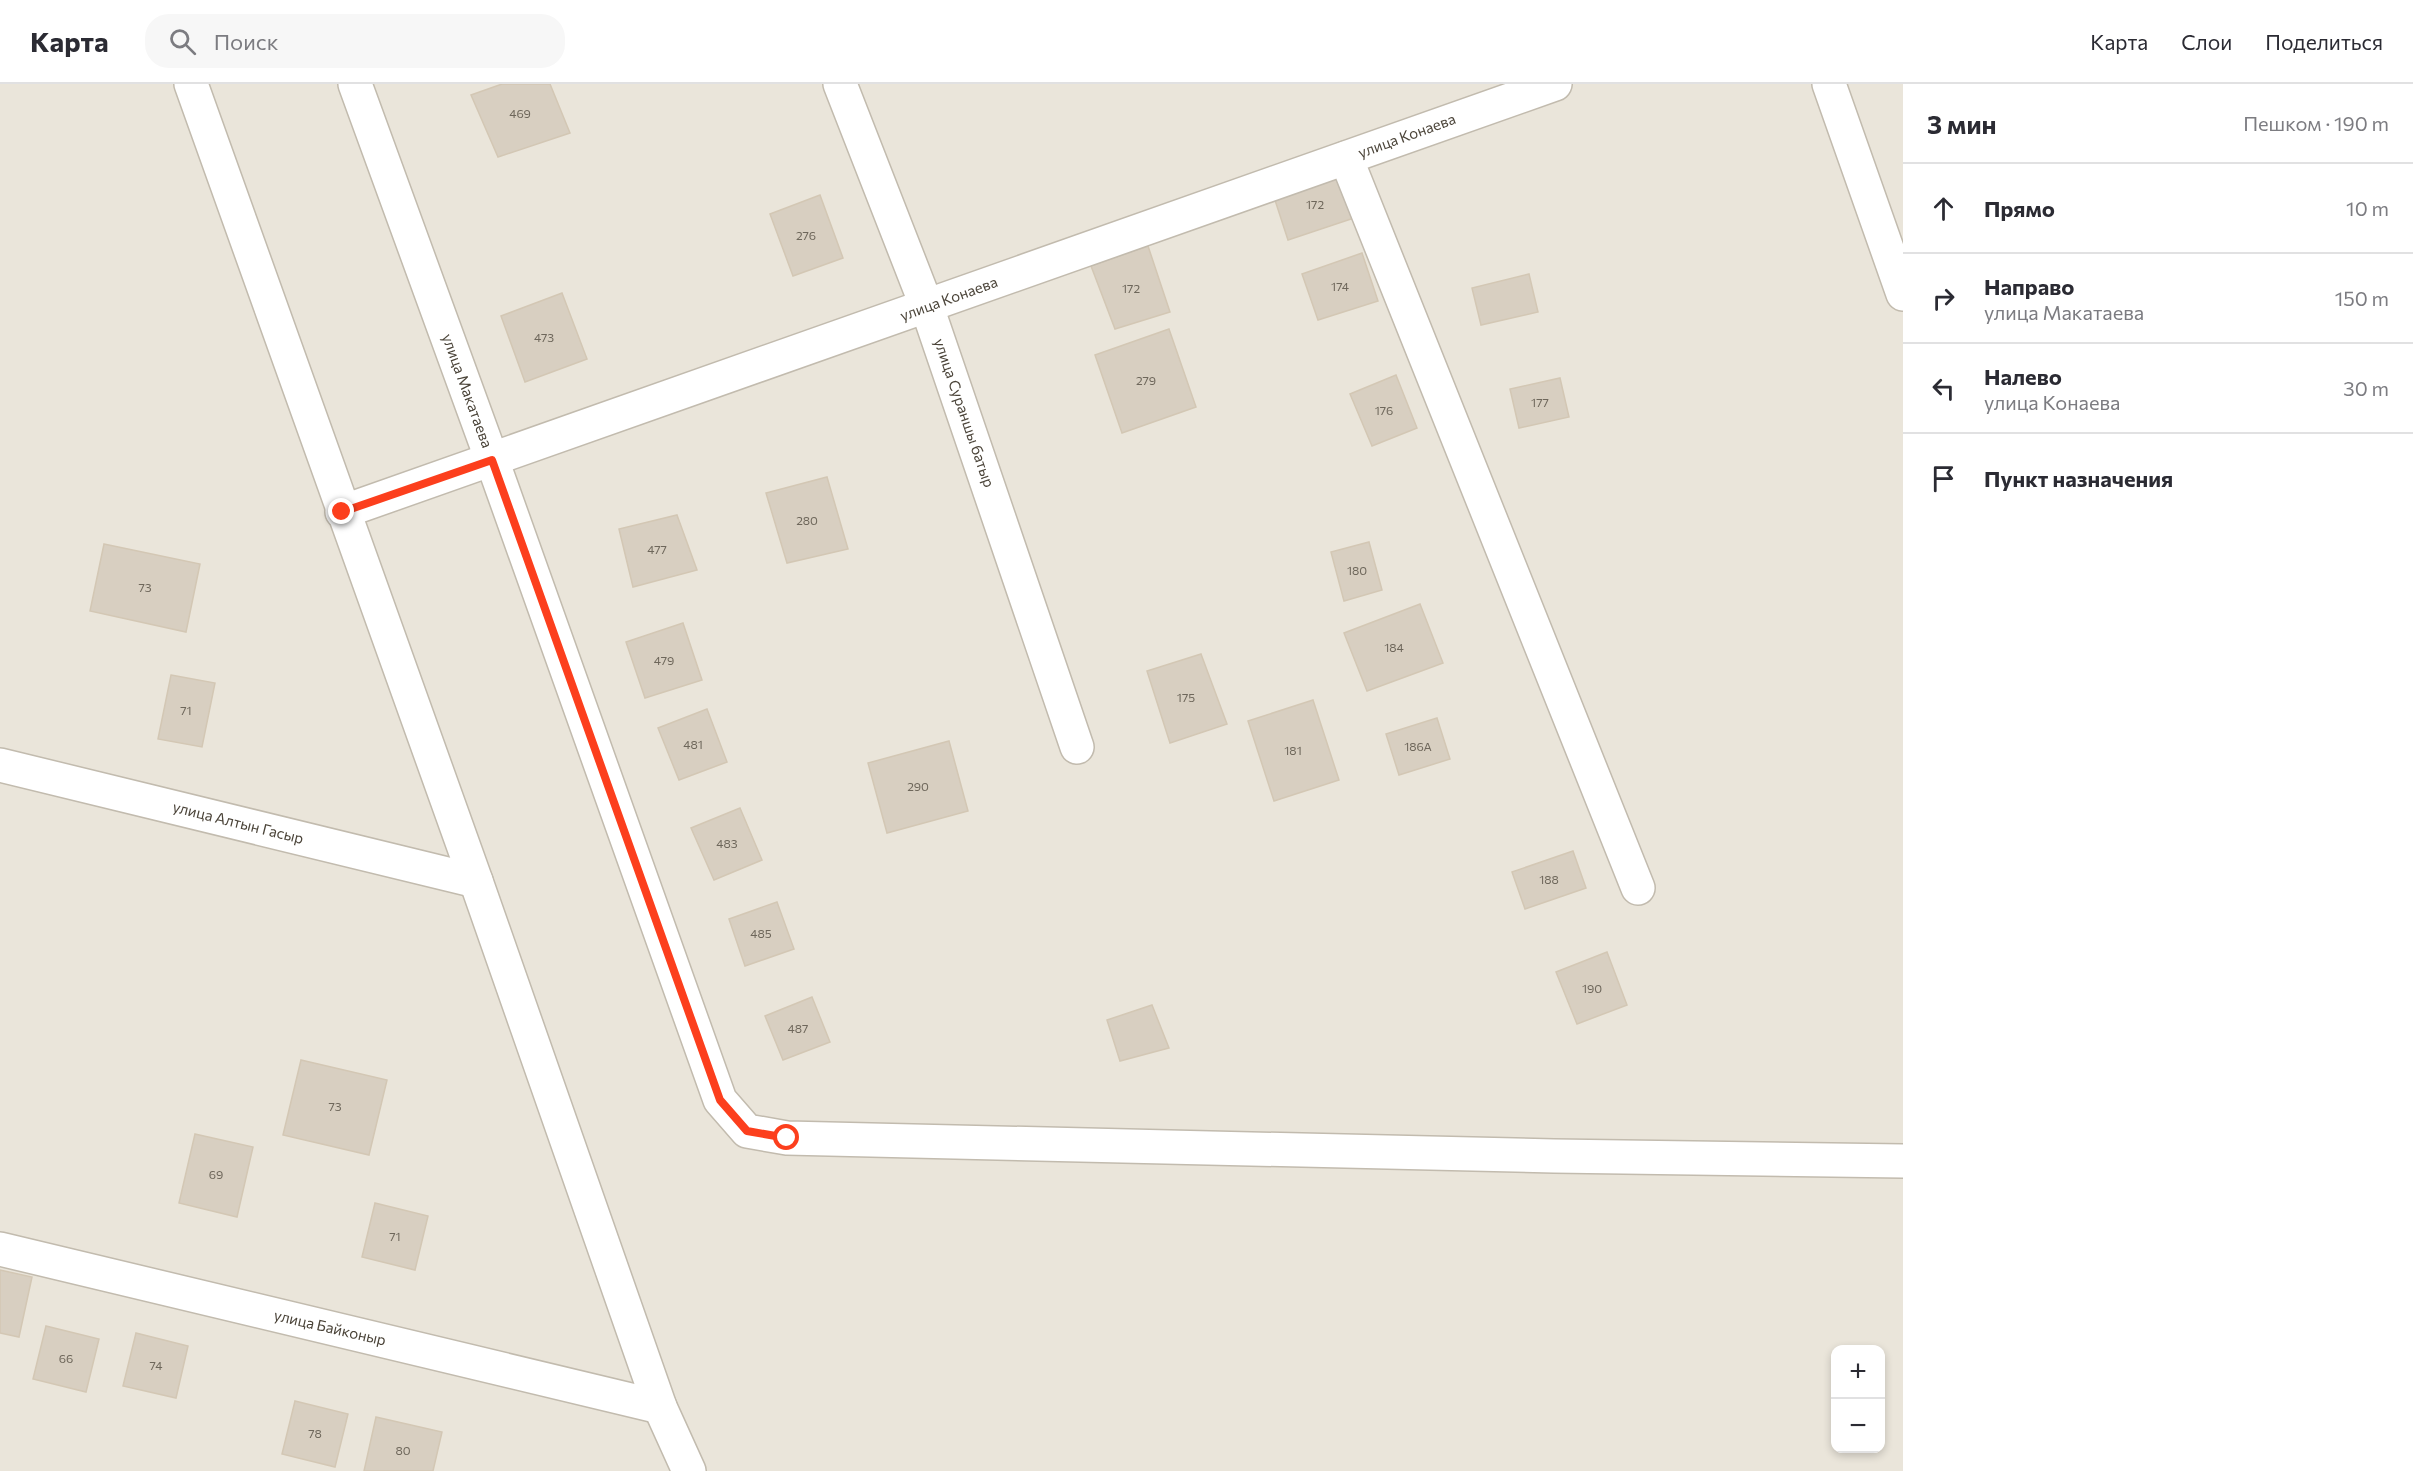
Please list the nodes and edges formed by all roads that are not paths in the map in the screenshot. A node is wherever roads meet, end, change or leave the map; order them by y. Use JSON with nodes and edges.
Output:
{"nodes":[{"id":1,"x":191,"y":84,"type":"edge"},
{"id":2,"x":355,"y":84,"type":"edge"},
{"id":3,"x":840,"y":84,"type":"edge"},
{"id":4,"x":1555,"y":84,"type":"edge"},
{"id":5,"x":1828,"y":84,"type":"edge"},
{"id":6,"x":1346,"y":158,"type":"junction"},
{"id":7,"x":1903,"y":294,"type":"edge"},
{"id":8,"x":927,"y":307,"type":"junction"},
{"id":9,"x":492,"y":460,"type":"junction"},
{"id":10,"x":342,"y":512,"type":"junction"},
{"id":11,"x":1077,"y":747,"type":"dead end"},
{"id":12,"x":0,"y":765,"type":"edge"},
{"id":13,"x":476,"y":881,"type":"junction"},
{"id":14,"x":1638,"y":888,"type":"dead end"},
{"id":15,"x":1903,"y":1161,"type":"edge"},
{"id":16,"x":0,"y":1249,"type":"edge"},
{"id":17,"x":660,"y":1407,"type":"junction"},
{"id":18,"x":689,"y":1471,"type":"edge"}],
"edges":[{"from":1,"to":10,"type":"street"},
{"from":2,"to":9,"type":"street","name":"улица Макатаева"},
{"from":3,"to":8,"type":"street","name":"улица Сураншы батыр"},
{"from":4,"to":6,"type":"street","name":"улица Конаева"},
{"from":5,"to":7,"type":"street"},
{"from":6,"to":8,"type":"street","name":"улица Конаева"},
{"from":6,"to":14,"type":"street"},
{"from":8,"to":9,"type":"street","name":"улица Конаева"},
{"from":8,"to":11,"type":"street","name":"улица Сураншы батыр"},
{"from":9,"to":10,"type":"street","name":"улица Конаева"},
{"from":9,"to":15,"type":"street","name":"улица Макатаева"},
{"from":10,"to":13,"type":"street"},
{"from":12,"to":13,"type":"street","name":"улица Алтын Гасыр"},
{"from":13,"to":17,"type":"street"},
{"from":16,"to":17,"type":"street","name":"улица Байконыр"},
{"from":17,"to":18,"type":"street"}]}
